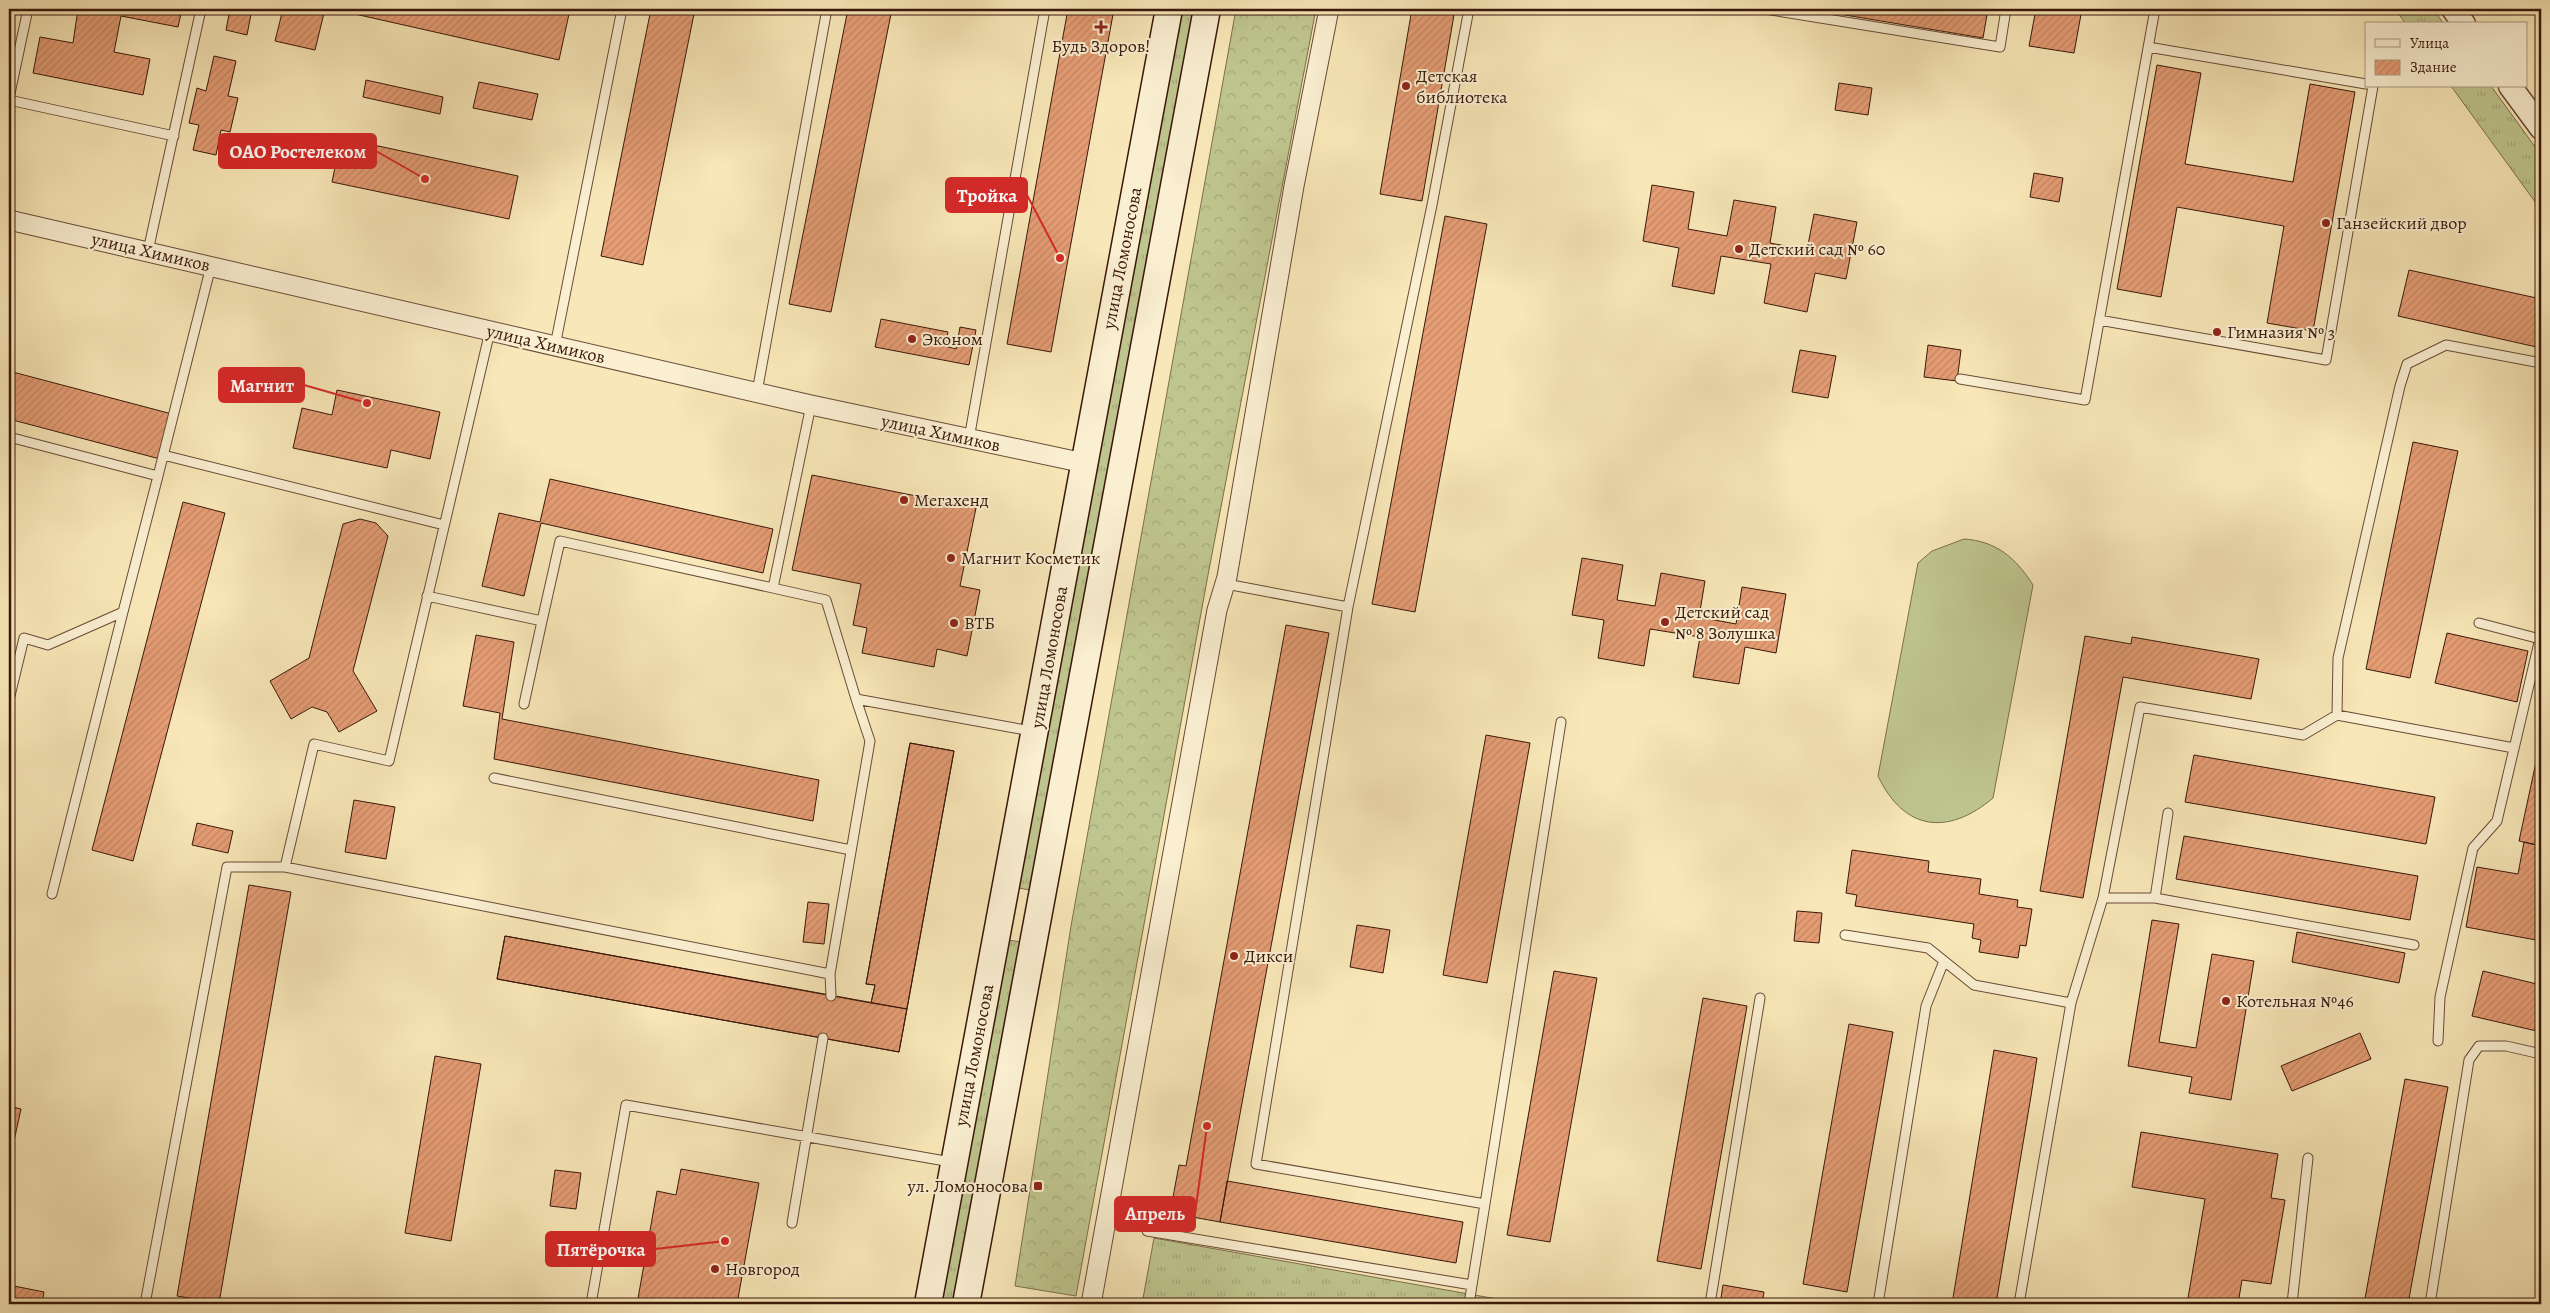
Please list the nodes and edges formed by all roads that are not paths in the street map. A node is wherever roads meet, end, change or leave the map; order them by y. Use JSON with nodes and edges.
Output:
{"nodes":[{"id":1,"x":28,"y":9,"type":"edge"},
{"id":2,"x":201,"y":9,"type":"edge"},
{"id":3,"x":622,"y":9,"type":"edge"},
{"id":4,"x":827,"y":9,"type":"edge"},
{"id":5,"x":1045,"y":9,"type":"edge"},
{"id":6,"x":1169,"y":9,"type":"edge"},
{"id":7,"x":1208,"y":9,"type":"edge"},
{"id":8,"x":1329,"y":9,"type":"edge"},
{"id":9,"x":1469,"y":9,"type":"edge"},
{"id":10,"x":1765,"y":9,"type":"edge"},
{"id":11,"x":2006,"y":9,"type":"edge"},
{"id":12,"x":2155,"y":9,"type":"edge"},
{"id":13,"x":2454,"y":9,"type":"edge"},
{"id":14,"x":2463,"y":22,"type":"edge"},
{"id":15,"x":2148,"y":47,"type":"junction"},
{"id":16,"x":2365,"y":84,"type":"edge"},
{"id":17,"x":2373,"y":88,"type":"edge"},
{"id":18,"x":2511,"y":88,"type":"edge"},
{"id":19,"x":9,"y":99,"type":"edge"},
{"id":20,"x":2541,"y":128,"type":"edge"},
{"id":21,"x":174,"y":136,"type":"junction"},
{"id":22,"x":9,"y":220,"type":"edge"},
{"id":23,"x":148,"y":251,"type":"junction"},
{"id":24,"x":211,"y":265,"type":"junction"},
{"id":25,"x":2099,"y":320,"type":"junction"},
{"id":26,"x":490,"y":331,"type":"junction"},
{"id":27,"x":555,"y":346,"type":"junction"},
{"id":28,"x":2541,"y":363,"type":"edge"},
{"id":29,"x":1960,"y":379,"type":"dead end"},
{"id":30,"x":757,"y":392,"type":"junction"},
{"id":31,"x":811,"y":405,"type":"junction"},
{"id":32,"x":9,"y":437,"type":"edge"},
{"id":33,"x":969,"y":439,"type":"junction"},
{"id":34,"x":163,"y":455,"type":"junction"},
{"id":35,"x":1084,"y":463,"type":"junction"},
{"id":36,"x":158,"y":476,"type":"junction"},
{"id":37,"x":444,"y":525,"type":"junction"},
{"id":38,"x":1226,"y":584,"type":"junction"},
{"id":39,"x":773,"y":588,"type":"junction"},
{"id":40,"x":427,"y":596,"type":"junction"},
{"id":41,"x":1348,"y":607,"type":"junction"},
{"id":42,"x":122,"y":612,"type":"junction"},
{"id":43,"x":542,"y":621,"type":"junction"},
{"id":44,"x":2479,"y":623,"type":"dead end"},
{"id":45,"x":2541,"y":636,"type":"edge"},
{"id":46,"x":856,"y":699,"type":"junction"},
{"id":47,"x":9,"y":700,"type":"edge"},
{"id":48,"x":524,"y":704,"type":"dead end"},
{"id":49,"x":2337,"y":715,"type":"junction"},
{"id":50,"x":1561,"y":722,"type":"dead end"},
{"id":51,"x":1035,"y":732,"type":"junction"},
{"id":52,"x":2514,"y":748,"type":"junction"},
{"id":53,"x":494,"y":778,"type":"dead end"},
{"id":54,"x":2168,"y":813,"type":"dead end"},
{"id":55,"x":851,"y":850,"type":"junction"},
{"id":56,"x":285,"y":867,"type":"junction"},
{"id":57,"x":52,"y":894,"type":"dead end"},
{"id":58,"x":2103,"y":898,"type":"junction"},
{"id":59,"x":2155,"y":898,"type":"junction"},
{"id":60,"x":1001,"y":912,"type":"junction"},
{"id":61,"x":1038,"y":919,"type":"junction"},
{"id":62,"x":1845,"y":935,"type":"dead end"},
{"id":63,"x":2414,"y":945,"type":"dead end"},
{"id":64,"x":1944,"y":961,"type":"junction"},
{"id":65,"x":830,"y":974,"type":"junction"},
{"id":66,"x":831,"y":996,"type":"dead end"},
{"id":67,"x":1760,"y":998,"type":"dead end"},
{"id":68,"x":2071,"y":1003,"type":"junction"},
{"id":69,"x":823,"y":1038,"type":"dead end"},
{"id":70,"x":2438,"y":1041,"type":"dead end"},
{"id":71,"x":2541,"y":1054,"type":"edge"},
{"id":72,"x":806,"y":1136,"type":"junction"},
{"id":73,"x":2308,"y":1158,"type":"dead end"},
{"id":74,"x":954,"y":1162,"type":"junction"},
{"id":75,"x":1485,"y":1204,"type":"junction"},
{"id":76,"x":792,"y":1223,"type":"dead end"},
{"id":77,"x":1147,"y":1231,"type":"dead end"},
{"id":78,"x":1472,"y":1285,"type":"junction"},
{"id":79,"x":972,"y":1303,"type":"edge"},
{"id":80,"x":145,"y":1304,"type":"edge"},
{"id":81,"x":591,"y":1304,"type":"edge"},
{"id":82,"x":928,"y":1304,"type":"edge"},
{"id":83,"x":1091,"y":1304,"type":"edge"},
{"id":84,"x":1469,"y":1304,"type":"edge"},
{"id":85,"x":1710,"y":1304,"type":"edge"},
{"id":86,"x":1878,"y":1304,"type":"edge"},
{"id":87,"x":2019,"y":1304,"type":"edge"},
{"id":88,"x":2292,"y":1304,"type":"edge"},
{"id":89,"x":2430,"y":1304,"type":"edge"}],
"edges":[{"from":1,"to":19,"type":"lane"},
{"from":2,"to":21,"type":"lane"},
{"from":3,"to":27,"type":"lane"},
{"from":4,"to":30,"type":"lane"},
{"from":5,"to":33,"type":"lane"},
{"from":6,"to":35,"type":"main road","name":"улица Ломоносова"},
{"from":7,"to":61,"type":"main road","name":"улица Ломоносова"},
{"from":8,"to":38,"type":"street"},
{"from":9,"to":41,"type":"lane"},
{"from":10,"to":11,"type":"lane"},
{"from":12,"to":15,"type":"lane"},
{"from":13,"to":14,"type":"street"},
{"from":15,"to":16,"type":"lane"},
{"from":15,"to":25,"type":"lane"},
{"from":17,"to":25,"type":"lane"},
{"from":18,"to":20,"type":"street"},
{"from":19,"to":21,"type":"lane"},
{"from":21,"to":23,"type":"lane"},
{"from":22,"to":23,"type":"street","name":"улица Химиков"},
{"from":23,"to":24,"type":"street","name":"улица Химиков"},
{"from":24,"to":26,"type":"street","name":"улица Химиков"},
{"from":24,"to":34,"type":"lane"},
{"from":25,"to":29,"type":"lane"},
{"from":26,"to":27,"type":"street","name":"улица Химиков"},
{"from":26,"to":37,"type":"lane"},
{"from":27,"to":30,"type":"street","name":"улица Химиков"},
{"from":28,"to":49,"type":"lane"},
{"from":30,"to":31,"type":"street","name":"улица Химиков"},
{"from":31,"to":33,"type":"street","name":"улица Химиков"},
{"from":31,"to":39,"type":"lane"},
{"from":32,"to":36,"type":"lane"},
{"from":33,"to":35,"type":"street","name":"улица Химиков"},
{"from":34,"to":36,"type":"lane"},
{"from":34,"to":37,"type":"lane"},
{"from":35,"to":51,"type":"main road","name":"улица Ломоносова"},
{"from":36,"to":42,"type":"lane"},
{"from":37,"to":40,"type":"lane"},
{"from":38,"to":41,"type":"lane"},
{"from":38,"to":83,"type":"street"},
{"from":39,"to":43,"type":"lane"},
{"from":39,"to":46,"type":"lane"},
{"from":40,"to":43,"type":"lane"},
{"from":40,"to":56,"type":"lane"},
{"from":41,"to":75,"type":"lane"},
{"from":42,"to":47,"type":"lane"},
{"from":42,"to":57,"type":"lane"},
{"from":43,"to":48,"type":"lane"},
{"from":44,"to":45,"type":"lane"},
{"from":45,"to":52,"type":"lane"},
{"from":46,"to":51,"type":"lane"},
{"from":46,"to":55,"type":"lane"},
{"from":49,"to":52,"type":"lane"},
{"from":49,"to":58,"type":"lane"},
{"from":50,"to":75,"type":"lane"},
{"from":51,"to":60,"type":"main road","name":"улица Ломоносова"},
{"from":52,"to":70,"type":"lane"},
{"from":53,"to":55,"type":"lane"},
{"from":54,"to":59,"type":"lane"},
{"from":55,"to":65,"type":"lane"},
{"from":56,"to":65,"type":"lane"},
{"from":56,"to":80,"type":"lane"},
{"from":58,"to":59,"type":"lane"},
{"from":58,"to":68,"type":"lane"},
{"from":59,"to":63,"type":"lane"},
{"from":60,"to":61,"type":"main road"},
{"from":60,"to":74,"type":"main road","name":"улица Ломоносова"},
{"from":61,"to":79,"type":"main road","name":"улица Ломоносова"},
{"from":62,"to":64,"type":"lane"},
{"from":64,"to":68,"type":"lane"},
{"from":64,"to":86,"type":"lane"},
{"from":65,"to":66,"type":"lane"},
{"from":67,"to":85,"type":"lane"},
{"from":68,"to":87,"type":"lane"},
{"from":69,"to":72,"type":"lane"},
{"from":71,"to":89,"type":"lane"},
{"from":72,"to":74,"type":"lane"},
{"from":72,"to":76,"type":"lane"},
{"from":72,"to":81,"type":"lane"},
{"from":73,"to":88,"type":"lane"},
{"from":74,"to":82,"type":"main road","name":"улица Ломоносова"},
{"from":75,"to":78,"type":"lane"},
{"from":77,"to":78,"type":"lane"},
{"from":78,"to":84,"type":"lane"}]}
